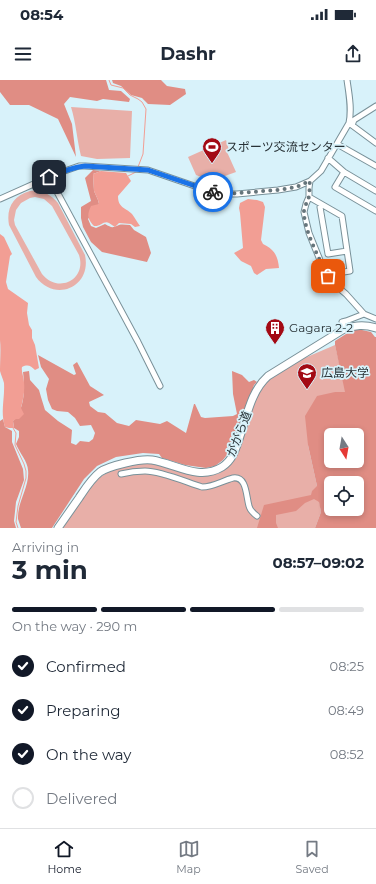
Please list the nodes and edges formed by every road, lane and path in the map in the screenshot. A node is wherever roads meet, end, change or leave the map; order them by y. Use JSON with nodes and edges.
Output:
{"nodes":[{"id":1,"x":346,"y":80,"type":"edge"},
{"id":2,"x":376,"y":106,"type":"edge"},
{"id":3,"x":351,"y":122,"type":"junction"},
{"id":4,"x":376,"y":143,"type":"edge"},
{"id":5,"x":337,"y":144,"type":"junction"},
{"id":6,"x":328,"y":158,"type":"junction"},
{"id":7,"x":376,"y":166,"type":"edge"},
{"id":8,"x":344,"y":172,"type":"junction"},
{"id":9,"x":49,"y":177,"type":"junction"},
{"id":10,"x":310,"y":181,"type":"junction"},
{"id":11,"x":376,"y":191,"type":"edge"},
{"id":12,"x":309,"y":197,"type":"junction"},
{"id":13,"x":0,"y":199,"type":"edge"},
{"id":14,"x":322,"y":204,"type":"junction"},
{"id":15,"x":376,"y":211,"type":"edge"},
{"id":16,"x":347,"y":251,"type":"junction"},
{"id":17,"x":328,"y":276,"type":"junction"},
{"id":18,"x":364,"y":314,"type":"junction"},
{"id":19,"x":376,"y":319,"type":"edge"},
{"id":20,"x":376,"y":328,"type":"edge"},
{"id":21,"x":344,"y":330,"type":"junction"},
{"id":22,"x":160,"y":386,"type":"dead end"},
{"id":23,"x":121,"y":474,"type":"dead end"},
{"id":24,"x":257,"y":516,"type":"dead end"},
{"id":25,"x":58,"y":528,"type":"edge"}],
"edges":[{"from":1,"to":3,"type":"street"},
{"from":2,"to":3,"type":"street"},
{"from":3,"to":4,"type":"street"},
{"from":3,"to":5,"type":"street"},
{"from":5,"to":6,"type":"street"},
{"from":5,"to":7,"type":"street"},
{"from":6,"to":8,"type":"street"},
{"from":6,"to":10,"type":"street"},
{"from":8,"to":11,"type":"street"},
{"from":8,"to":15,"type":"street"},
{"from":9,"to":10,"type":"street"},
{"from":9,"to":13,"type":"street"},
{"from":9,"to":22,"type":"street"},
{"from":10,"to":12,"type":"street"},
{"from":12,"to":14,"type":"street"},
{"from":12,"to":17,"type":"street"},
{"from":14,"to":16,"type":"street"},
{"from":14,"to":16,"type":"street"},
{"from":16,"to":17,"type":"street"},
{"from":17,"to":18,"type":"street"},
{"from":18,"to":19,"type":"street"},
{"from":18,"to":21,"type":"street"},
{"from":20,"to":21,"type":"street","name":"ががら道"},
{"from":21,"to":25,"type":"street","name":"ががら道"},
{"from":23,"to":24,"type":"street"}]}
